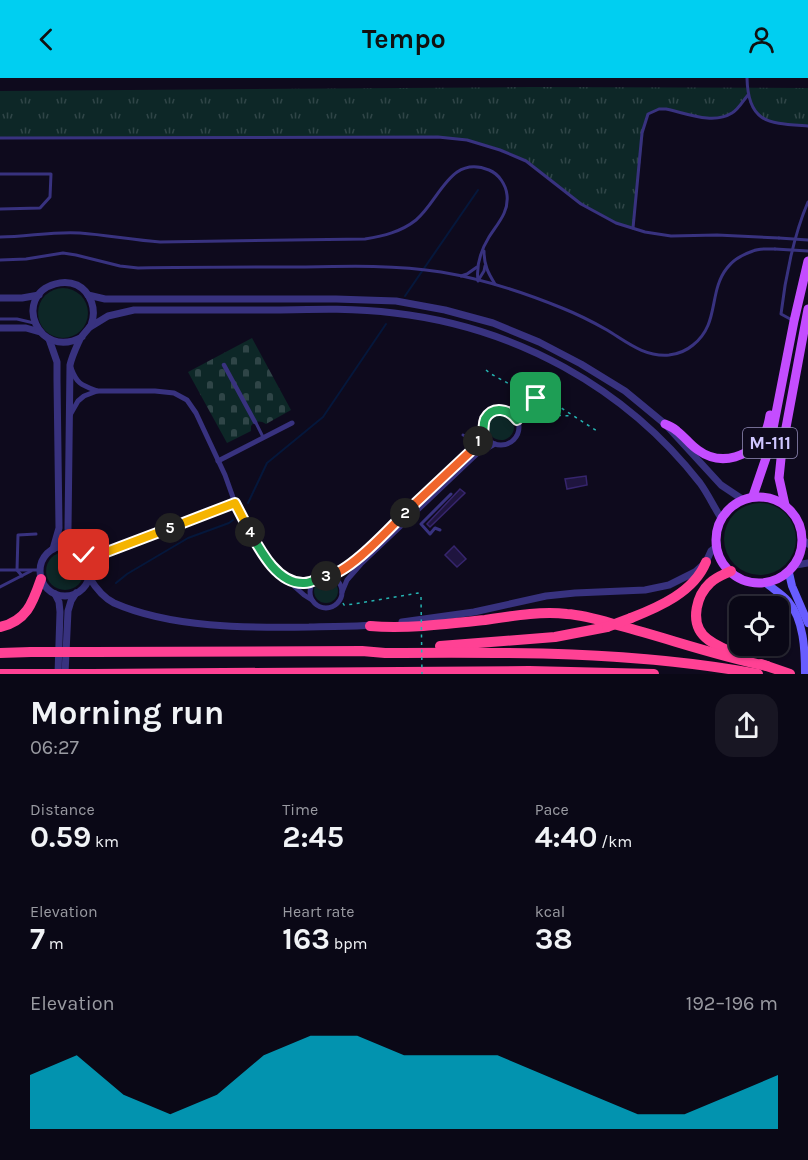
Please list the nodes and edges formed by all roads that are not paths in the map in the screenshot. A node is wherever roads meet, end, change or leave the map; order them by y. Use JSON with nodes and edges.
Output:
{"nodes":[{"id":1,"x":747,"y":78,"type":"edge"},
{"id":2,"x":748,"y":95,"type":"junction"},
{"id":3,"x":808,"y":126,"type":"edge"},
{"id":4,"x":0,"y":138,"type":"edge"},
{"id":5,"x":0,"y":174,"type":"edge"},
{"id":6,"x":808,"y":202,"type":"edge"},
{"id":7,"x":0,"y":209,"type":"edge"},
{"id":8,"x":633,"y":228,"type":"junction"},
{"id":9,"x":0,"y":237,"type":"edge"},
{"id":10,"x":808,"y":240,"type":"edge"},
{"id":11,"x":484,"y":246,"type":"junction"},
{"id":12,"x":808,"y":251,"type":"edge"},
{"id":13,"x":0,"y":260,"type":"edge"},
{"id":14,"x":808,"y":261,"type":"edge"},
{"id":15,"x":485,"y":265,"type":"junction"},
{"id":16,"x":477,"y":267,"type":"junction"},
{"id":17,"x":459,"y":276,"type":"junction"},
{"id":18,"x":478,"y":281,"type":"junction"},
{"id":19,"x":496,"y":285,"type":"junction"},
{"id":20,"x":39,"y":295,"type":"junction"},
{"id":21,"x":88,"y":295,"type":"junction"},
{"id":22,"x":0,"y":298,"type":"edge"},
{"id":23,"x":808,"y":309,"type":"edge"},
{"id":24,"x":0,"y":319,"type":"edge"},
{"id":25,"x":794,"y":321,"type":"junction"},
{"id":26,"x":35,"y":323,"type":"junction"},
{"id":27,"x":90,"y":327,"type":"junction"},
{"id":28,"x":0,"y":328,"type":"edge"},
{"id":29,"x":40,"y":332,"type":"junction"},
{"id":30,"x":81,"y":337,"type":"junction"},
{"id":31,"x":50,"y":339,"type":"junction"},
{"id":32,"x":70,"y":365,"type":"junction"},
{"id":33,"x":224,"y":365,"type":"dead end"},
{"id":34,"x":781,"y":388,"type":"junction"},
{"id":35,"x":97,"y":391,"type":"junction"},
{"id":36,"x":70,"y":415,"type":"junction"},
{"id":37,"x":255,"y":422,"type":"joint"},
{"id":38,"x":292,"y":423,"type":"dead end"},
{"id":39,"x":665,"y":424,"type":"junction"},
{"id":40,"x":483,"y":432,"type":"junction"},
{"id":41,"x":463,"y":435,"type":"dead end"},
{"id":42,"x":263,"y":437,"type":"junction"},
{"id":43,"x":477,"y":442,"type":"junction"},
{"id":44,"x":495,"y":444,"type":"junction"},
{"id":45,"x":218,"y":461,"type":"junction"},
{"id":46,"x":451,"y":494,"type":"dead end"},
{"id":47,"x":753,"y":496,"type":"junction"},
{"id":48,"x":742,"y":500,"type":"junction"},
{"id":49,"x":235,"y":503,"type":"junction"},
{"id":50,"x":785,"y":505,"type":"junction"},
{"id":51,"x":721,"y":518,"type":"junction"},
{"id":52,"x":440,"y":530,"type":"dead end"},
{"id":53,"x":36,"y":534,"type":"dead end"},
{"id":54,"x":806,"y":542,"type":"edge"},
{"id":55,"x":716,"y":547,"type":"junction"},
{"id":56,"x":74,"y":548,"type":"junction"},
{"id":57,"x":53,"y":549,"type":"junction"},
{"id":58,"x":104,"y":553,"type":"junction"},
{"id":59,"x":84,"y":555,"type":"junction"},
{"id":60,"x":706,"y":562,"type":"junction"},
{"id":61,"x":808,"y":563,"type":"edge"},
{"id":62,"x":796,"y":565,"type":"junction"},
{"id":63,"x":0,"y":570,"type":"edge"},
{"id":64,"x":17,"y":570,"type":"junction"},
{"id":65,"x":730,"y":572,"type":"junction"},
{"id":66,"x":38,"y":573,"type":"junction"},
{"id":67,"x":789,"y":573,"type":"junction"},
{"id":68,"x":89,"y":574,"type":"junction"},
{"id":69,"x":22,"y":576,"type":"junction"},
{"id":70,"x":330,"y":576,"type":"junction"},
{"id":71,"x":291,"y":582,"type":"junction"},
{"id":72,"x":314,"y":582,"type":"junction"},
{"id":73,"x":766,"y":583,"type":"junction"},
{"id":74,"x":0,"y":587,"type":"edge"},
{"id":75,"x":342,"y":592,"type":"junction"},
{"id":76,"x":76,"y":593,"type":"junction"},
{"id":77,"x":55,"y":594,"type":"junction"},
{"id":78,"x":312,"y":600,"type":"junction"},
{"id":79,"x":808,"y":623,"type":"edge"},
{"id":80,"x":370,"y":626,"type":"junction"},
{"id":81,"x":0,"y":627,"type":"edge"},
{"id":82,"x":362,"y":651,"type":"junction"},
{"id":83,"x":0,"y":653,"type":"edge"},
{"id":84,"x":767,"y":666,"type":"junction"},
{"id":85,"x":805,"y":672,"type":"edge"},
{"id":86,"x":415,"y":673,"type":"edge"},
{"id":87,"x":0,"y":674,"type":"edge"},
{"id":88,"x":30,"y":674,"type":"edge"},
{"id":89,"x":58,"y":674,"type":"edge"},
{"id":90,"x":65,"y":674,"type":"edge"},
{"id":91,"x":92,"y":674,"type":"edge"},
{"id":92,"x":654,"y":674,"type":"edge"},
{"id":93,"x":758,"y":674,"type":"edge"},
{"id":94,"x":790,"y":674,"type":"edge"}],
"edges":[{"from":1,"to":2,"type":"lane"},
{"from":2,"to":3,"type":"lane"},
{"from":2,"to":8,"type":"lane"},
{"from":4,"to":8,"type":"lane"},
{"from":5,"to":7,"type":"lane"},
{"from":6,"to":25,"type":"lane"},
{"from":8,"to":10,"type":"lane","bridge":true},
{"from":9,"to":11,"type":"lane"},
{"from":11,"to":15,"type":"lane"},
{"from":11,"to":16,"type":"lane"},
{"from":12,"to":19,"type":"lane","bridge":true},
{"from":13,"to":17,"type":"lane"},
{"from":14,"to":25,"type":"main road","number":"M-111"},
{"from":15,"to":18,"type":"lane"},
{"from":15,"to":19,"type":"lane"},
{"from":16,"to":17,"type":"lane"},
{"from":16,"to":18,"type":"lane"},
{"from":17,"to":18,"type":"lane"},
{"from":18,"to":19,"type":"lane"},
{"from":20,"to":21,"type":"street"},
{"from":20,"to":22,"type":"street"},
{"from":20,"to":26,"type":"street"},
{"from":21,"to":27,"type":"street"},
{"from":21,"to":39,"type":"street"},
{"from":23,"to":50,"type":"main road","number":"M-111"},
{"from":24,"to":26,"type":"lane"},
{"from":25,"to":34,"type":"main road","number":"M-111"},
{"from":26,"to":29,"type":"street"},
{"from":27,"to":30,"type":"street"},
{"from":27,"to":51,"type":"street"},
{"from":28,"to":29,"type":"street"},
{"from":29,"to":31,"type":"street"},
{"from":30,"to":31,"type":"street"},
{"from":30,"to":32,"type":"street"},
{"from":31,"to":57,"type":"street"},
{"from":32,"to":35,"type":"street"},
{"from":32,"to":36,"type":"street"},
{"from":33,"to":37,"type":"street"},
{"from":34,"to":39,"type":"main road"},
{"from":34,"to":47,"type":"main road","number":"M-111"},
{"from":35,"to":36,"type":"street"},
{"from":35,"to":45,"type":"street"},
{"from":36,"to":56,"type":"street"},
{"from":37,"to":42,"type":"lane"},
{"from":38,"to":42,"type":"street"},
{"from":39,"to":48,"type":"street"},
{"from":40,"to":43,"type":"street"},
{"from":40,"to":44,"type":"street"},
{"from":40,"to":44,"type":"street"},
{"from":41,"to":43,"type":"lane"},
{"from":42,"to":45,"type":"street"},
{"from":43,"to":70,"type":"street"},
{"from":44,"to":75,"type":"street"},
{"from":45,"to":49,"type":"street"},
{"from":46,"to":52,"type":"lane"},
{"from":47,"to":48,"type":"main road"},
{"from":47,"to":50,"type":"main road"},
{"from":48,"to":51,"type":"main road"},
{"from":49,"to":58,"type":"street"},
{"from":49,"to":71,"type":"street"},
{"from":50,"to":54,"type":"main road","number":"M-111"},
{"from":51,"to":55,"type":"main road"},
{"from":53,"to":64,"type":"lane"},
{"from":54,"to":62,"type":"main road","number":"M-111"},
{"from":55,"to":60,"type":"street"},
{"from":55,"to":65,"type":"main road"},
{"from":56,"to":57,"type":"street"},
{"from":56,"to":59,"type":"street"},
{"from":57,"to":66,"type":"street"},
{"from":58,"to":59,"type":"street"},
{"from":58,"to":68,"type":"street"},
{"from":59,"to":68,"type":"street"},
{"from":60,"to":80,"type":"street"},
{"from":60,"to":82,"type":"highway","bridge":true},
{"from":61,"to":62,"type":"street"},
{"from":62,"to":67,"type":"main road","number":"M-111"},
{"from":63,"to":64,"type":"lane"},
{"from":64,"to":66,"type":"lane"},
{"from":64,"to":69,"type":"lane"},
{"from":65,"to":73,"type":"main road"},
{"from":65,"to":84,"type":"highway"},
{"from":66,"to":69,"type":"lane"},
{"from":66,"to":77,"type":"street"},
{"from":66,"to":81,"type":"highway"},
{"from":67,"to":73,"type":"main road","number":"M-111"},
{"from":67,"to":79,"type":"main road"},
{"from":68,"to":76,"type":"street"},
{"from":68,"to":80,"type":"street"},
{"from":69,"to":74,"type":"lane"},
{"from":70,"to":72,"type":"street"},
{"from":70,"to":75,"type":"street"},
{"from":71,"to":72,"type":"street"},
{"from":71,"to":78,"type":"street"},
{"from":72,"to":78,"type":"street"},
{"from":73,"to":85,"type":"main road"},
{"from":75,"to":78,"type":"street"},
{"from":76,"to":77,"type":"street"},
{"from":76,"to":90,"type":"street"},
{"from":77,"to":89,"type":"street"},
{"from":80,"to":84,"type":"highway"},
{"from":82,"to":83,"type":"highway","bridge":true},
{"from":82,"to":93,"type":"highway"},
{"from":84,"to":94,"type":"highway"},
{"from":86,"to":91,"type":"highway"},
{"from":86,"to":92,"type":"highway"},
{"from":87,"to":88,"type":"highway"},
{"from":88,"to":91,"type":"highway","bridge":true}]}
